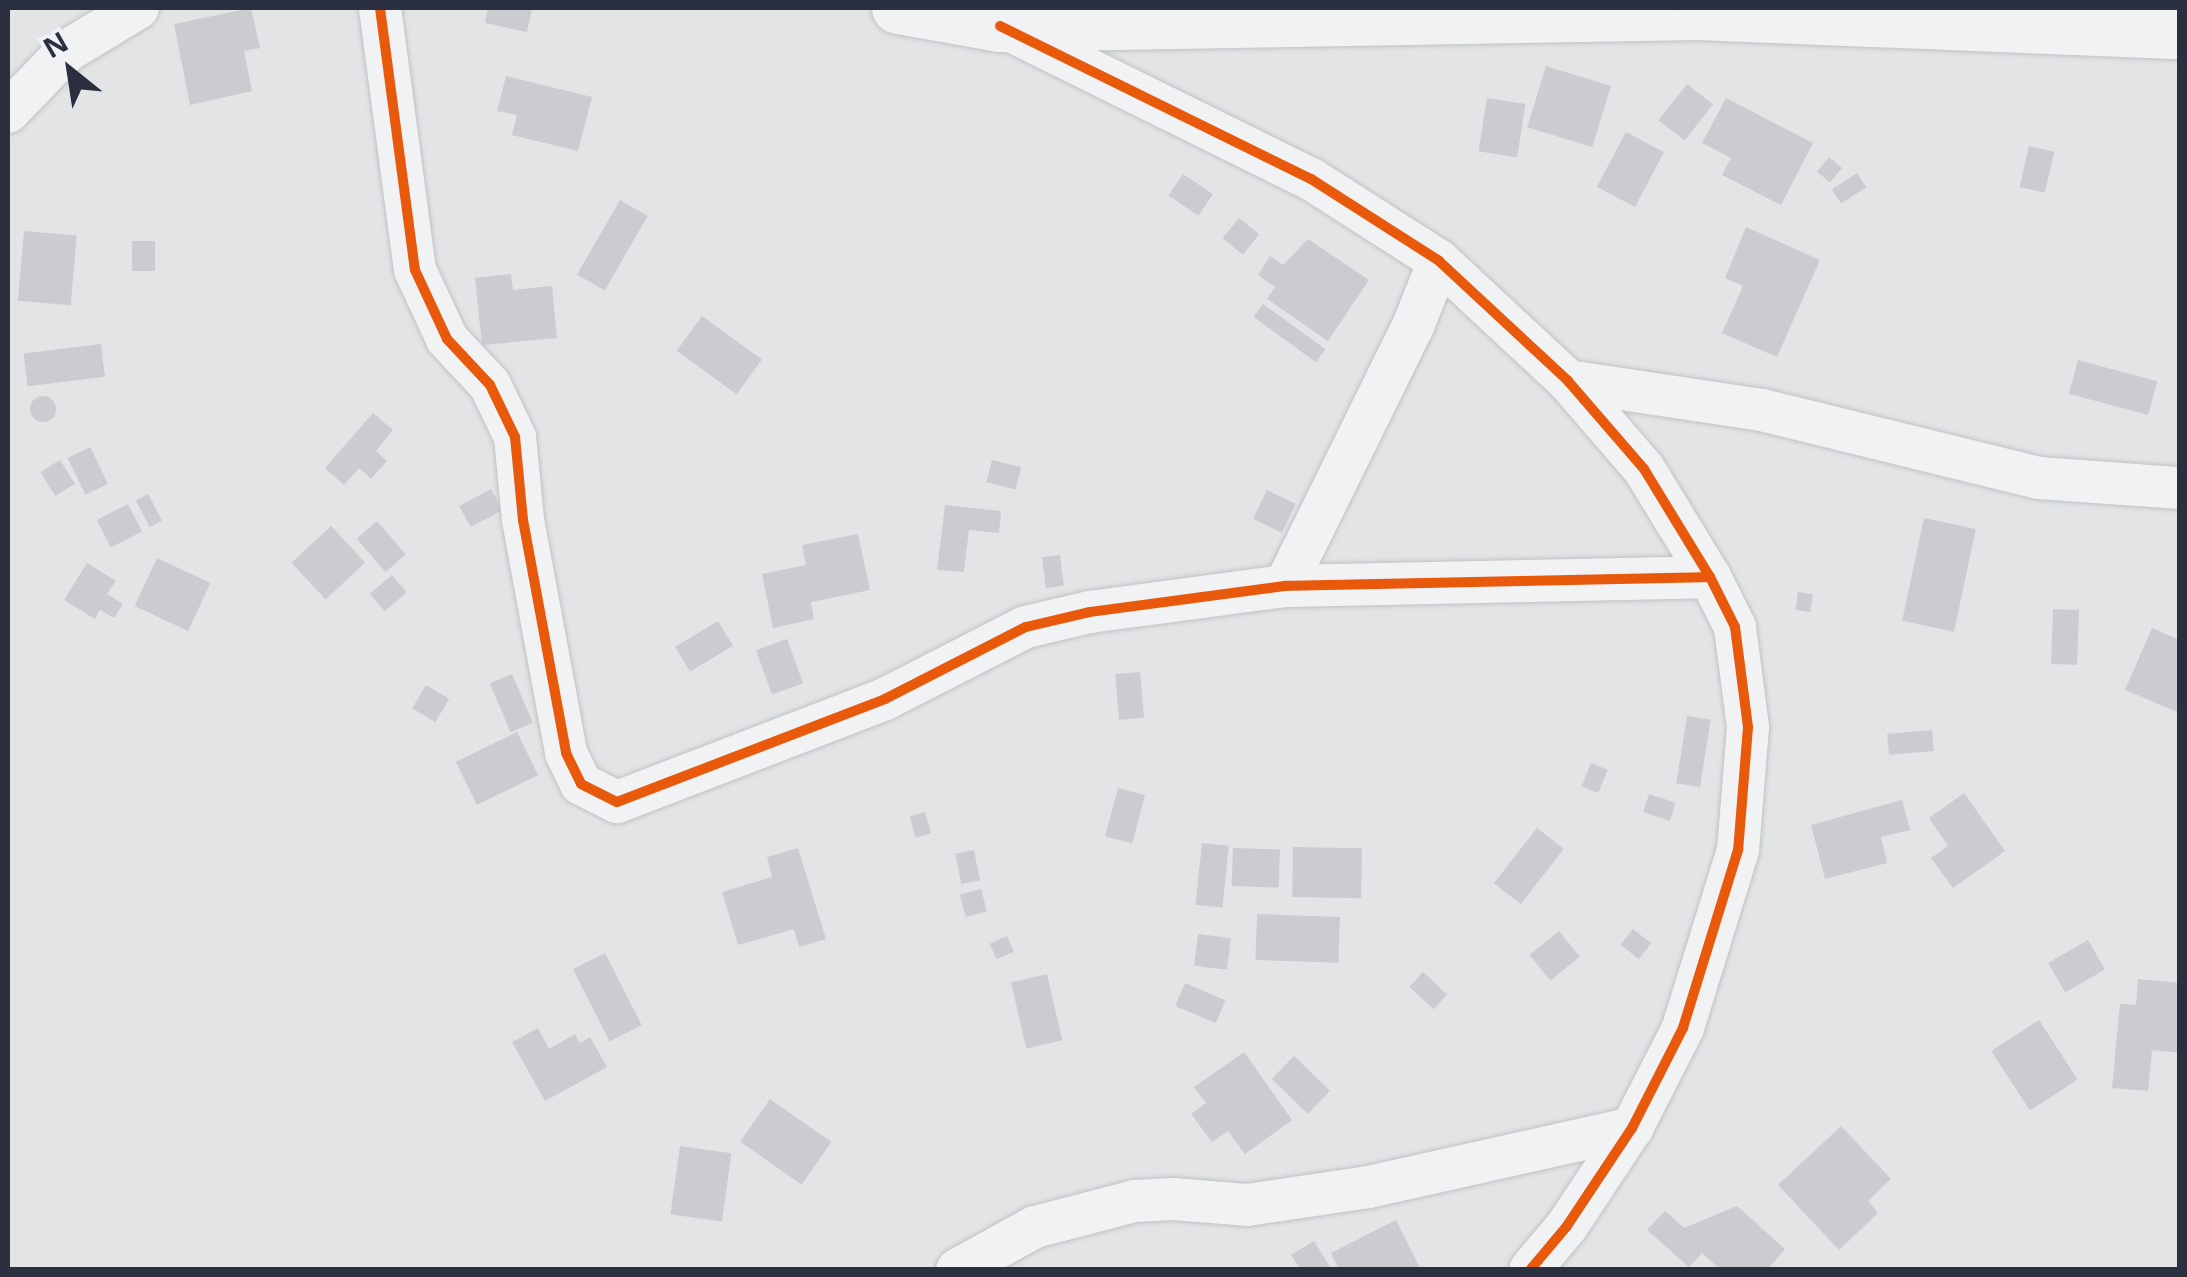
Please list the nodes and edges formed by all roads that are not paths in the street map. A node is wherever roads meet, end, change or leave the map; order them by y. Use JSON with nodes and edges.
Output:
{"nodes":[{"id":1,"x":138,"y":8,"type":"edge"},
{"id":2,"x":380,"y":8,"type":"edge"},
{"id":3,"x":898,"y":8,"type":"edge"},
{"id":4,"x":1517,"y":12,"type":"edge"},
{"id":5,"x":1000,"y":26,"type":"junction"},
{"id":6,"x":2180,"y":33,"type":"edge"},
{"id":7,"x":8,"y":112,"type":"edge"},
{"id":8,"x":1439,"y":261,"type":"junction"},
{"id":9,"x":1568,"y":382,"type":"junction"},
{"id":10,"x":2180,"y":488,"type":"edge"},
{"id":11,"x":1710,"y":577,"type":"junction"},
{"id":12,"x":1286,"y":586,"type":"junction"},
{"id":13,"x":1632,"y":1128,"type":"junction"},
{"id":14,"x":957,"y":1270,"type":"edge"},
{"id":15,"x":1530,"y":1270,"type":"edge"}],
"edges":[{"from":1,"to":7,"type":"street"},
{"from":2,"to":12,"type":"street"},
{"from":3,"to":5,"type":"street"},
{"from":4,"to":5,"type":"street"},
{"from":4,"to":6,"type":"street"},
{"from":5,"to":8,"type":"street"},
{"from":8,"to":9,"type":"street"},
{"from":8,"to":12,"type":"street"},
{"from":9,"to":10,"type":"street"},
{"from":9,"to":11,"type":"street"},
{"from":11,"to":12,"type":"street"},
{"from":11,"to":13,"type":"street"},
{"from":13,"to":14,"type":"street"},
{"from":13,"to":15,"type":"street"}]}
